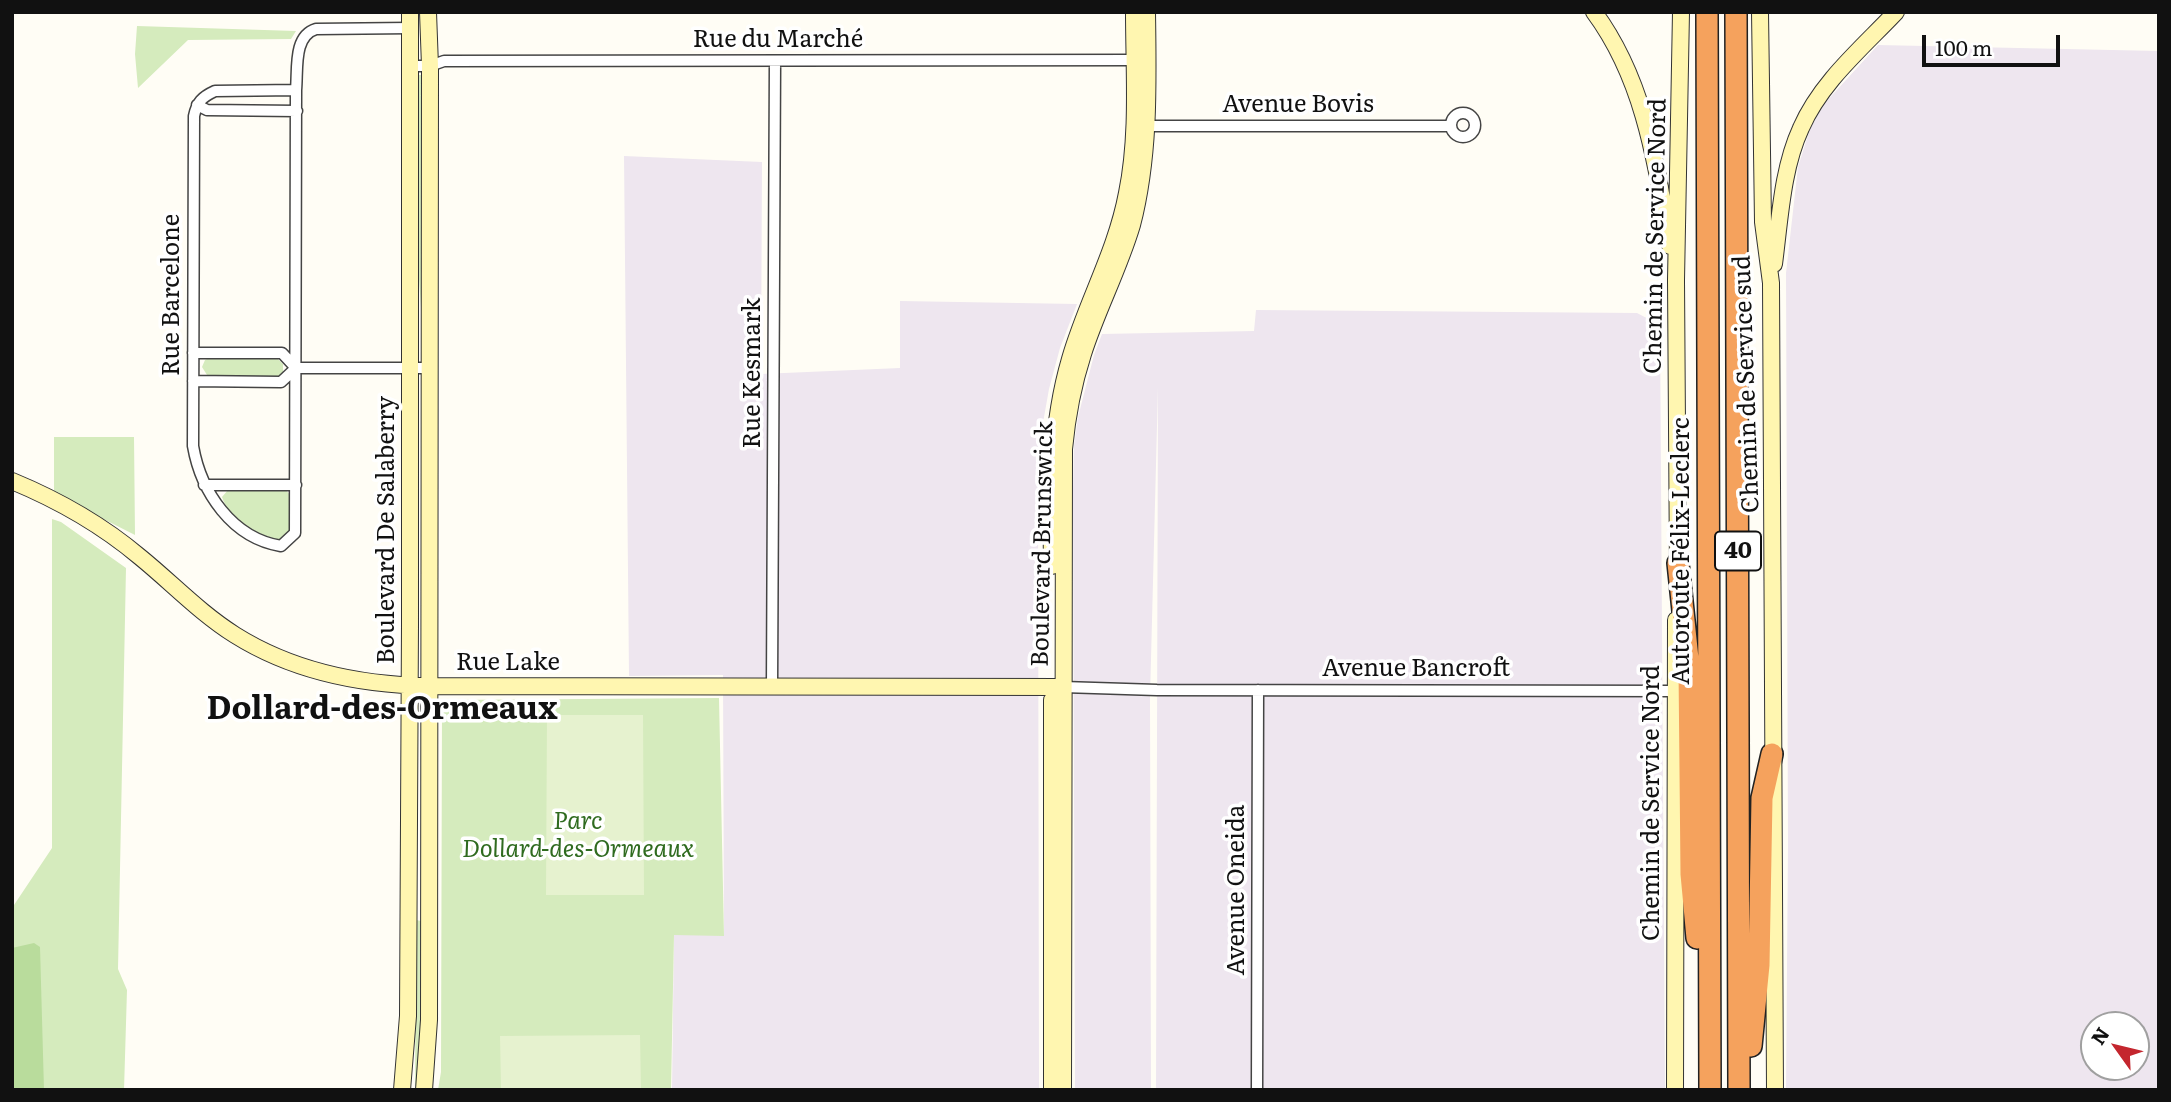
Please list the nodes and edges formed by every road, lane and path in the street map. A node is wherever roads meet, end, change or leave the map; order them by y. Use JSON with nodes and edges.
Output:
{"nodes":[{"id":1,"x":428,"y":12,"type":"edge"},
{"id":2,"x":1134,"y":12,"type":"edge"},
{"id":3,"x":1147,"y":12,"type":"edge"},
{"id":4,"x":1594,"y":12,"type":"edge"},
{"id":5,"x":1681,"y":12,"type":"edge"},
{"id":6,"x":1707,"y":12,"type":"edge"},
{"id":7,"x":1736,"y":12,"type":"edge"},
{"id":8,"x":1760,"y":12,"type":"edge"},
{"id":9,"x":1896,"y":12,"type":"edge"},
{"id":10,"x":410,"y":20,"type":"edge"},
{"id":11,"x":1140,"y":60,"type":"junction"},
{"id":12,"x":775,"y":61,"type":"junction"},
{"id":13,"x":411,"y":66,"type":"junction"},
{"id":14,"x":430,"y":66,"type":"junction"},
{"id":15,"x":296,"y":90,"type":"junction"},
{"id":16,"x":197,"y":105,"type":"junction"},
{"id":17,"x":297,"y":111,"type":"junction"},
{"id":18,"x":1451,"y":125,"type":"dead end"},
{"id":19,"x":1146,"y":126,"type":"junction"},
{"id":20,"x":1676,"y":280,"type":"junction"},
{"id":21,"x":1771,"y":284,"type":"junction"},
{"id":22,"x":193,"y":353,"type":"junction"},
{"id":23,"x":296,"y":368,"type":"junction"},
{"id":24,"x":411,"y":368,"type":"junction"},
{"id":25,"x":429,"y":368,"type":"junction"},
{"id":26,"x":193,"y":381,"type":"junction"},
{"id":27,"x":12,"y":481,"type":"edge"},
{"id":28,"x":204,"y":485,"type":"junction"},
{"id":29,"x":296,"y":485,"type":"junction"},
{"id":30,"x":1678,"y":563,"type":"junction"},
{"id":31,"x":409,"y":686,"type":"junction"},
{"id":32,"x":429,"y":686,"type":"junction"},
{"id":33,"x":772,"y":686,"type":"junction"},
{"id":34,"x":1057,"y":687,"type":"junction"},
{"id":35,"x":1258,"y":690,"type":"junction"},
{"id":36,"x":1675,"y":691,"type":"junction"},
{"id":37,"x":1772,"y":754,"type":"junction"},
{"id":38,"x":1710,"y":1062,"type":"junction"},
{"id":39,"x":402,"y":1090,"type":"edge"},
{"id":40,"x":424,"y":1090,"type":"edge"},
{"id":41,"x":1052,"y":1090,"type":"edge"},
{"id":42,"x":1063,"y":1090,"type":"edge"},
{"id":43,"x":1257,"y":1090,"type":"edge"},
{"id":44,"x":1675,"y":1090,"type":"edge"},
{"id":45,"x":1710,"y":1090,"type":"edge"},
{"id":46,"x":1739,"y":1090,"type":"edge"},
{"id":47,"x":1747,"y":1090,"type":"edge"},
{"id":48,"x":1775,"y":1090,"type":"edge"}],
"edges":[{"from":1,"to":14,"type":"street","name":"Boulevard De Salaberry"},
{"from":2,"to":11,"type":"street","name":"Boulevard Brunswick"},
{"from":3,"to":11,"type":"street","name":"Boulevard Brunswick"},
{"from":4,"to":20,"type":"street"},
{"from":5,"to":20,"type":"street","name":"Chemin de Service Nord"},
{"from":6,"to":38,"type":"highway","name":"Autoroute Félix-Leclerc","number":"40"},
{"from":7,"to":46,"type":"highway","number":"40"},
{"from":8,"to":21,"type":"street","name":"Chemin de Service sud"},
{"from":9,"to":21,"type":"street"},
{"from":10,"to":13,"type":"street","name":"Boulevard De Salaberry"},
{"from":10,"to":15,"type":"street","name":"Rue Barcelone"},
{"from":11,"to":12,"type":"street","name":"Rue du Marché"},
{"from":11,"to":19,"type":"street","name":"Boulevard Brunswick"},
{"from":11,"to":34,"type":"street","name":"Boulevard Brunswick"},
{"from":12,"to":14,"type":"street","name":"Rue du Marché"},
{"from":12,"to":33,"type":"street","name":"Rue Kesmark"},
{"from":13,"to":14,"type":"street","name":"Rue du Marché"},
{"from":13,"to":24,"type":"street","name":"Boulevard De Salaberry"},
{"from":14,"to":25,"type":"street","name":"Boulevard De Salaberry"},
{"from":15,"to":16,"type":"street"},
{"from":15,"to":17,"type":"street","name":"Rue Barcelone"},
{"from":16,"to":17,"type":"street"},
{"from":16,"to":22,"type":"street","name":"Rue Barcelone"},
{"from":17,"to":23,"type":"street","name":"Rue Barcelone"},
{"from":18,"to":19,"type":"street","name":"Avenue Bovis"},
{"from":19,"to":34,"type":"street","name":"Boulevard Brunswick"},
{"from":20,"to":30,"type":"street","name":"Chemin de Service Nord"},
{"from":21,"to":37,"type":"street","name":"Chemin de Service sud"},
{"from":22,"to":23,"type":"street"},
{"from":22,"to":26,"type":"street","name":"Rue Barcelone"},
{"from":23,"to":24,"type":"street"},
{"from":23,"to":26,"type":"street"},
{"from":23,"to":29,"type":"street","name":"Rue Barcelone"},
{"from":24,"to":25,"type":"street"},
{"from":24,"to":31,"type":"street","name":"Boulevard De Salaberry"},
{"from":25,"to":32,"type":"street","name":"Boulevard De Salaberry"},
{"from":26,"to":28,"type":"street","name":"Rue Barcelone"},
{"from":27,"to":31,"type":"street","name":"Rue Lake"},
{"from":28,"to":29,"type":"street"},
{"from":28,"to":29,"type":"street","name":"Rue Barcelone"},
{"from":30,"to":36,"type":"street","name":"Chemin de Service Nord"},
{"from":30,"to":38,"type":"highway"},
{"from":31,"to":32,"type":"street","name":"Rue Lake"},
{"from":31,"to":39,"type":"street","name":"Boulevard De Salaberry"},
{"from":32,"to":33,"type":"street","name":"Rue Lake"},
{"from":32,"to":40,"type":"street","name":"Boulevard De Salaberry"},
{"from":33,"to":34,"type":"street","name":"Rue Lake"},
{"from":34,"to":35,"type":"street","name":"Avenue Bancroft"},
{"from":34,"to":41,"type":"street","name":"Boulevard Brunswick"},
{"from":34,"to":42,"type":"street","name":"Boulevard Brunswick"},
{"from":35,"to":36,"type":"street","name":"Avenue Bancroft"},
{"from":35,"to":43,"type":"street","name":"Avenue Oneida"},
{"from":36,"to":44,"type":"street","name":"Chemin de Service Nord"},
{"from":37,"to":47,"type":"highway"},
{"from":37,"to":48,"type":"street","name":"Chemin de Service sud"},
{"from":38,"to":45,"type":"highway","name":"Autoroute Félix-Leclerc","number":"40"}]}
